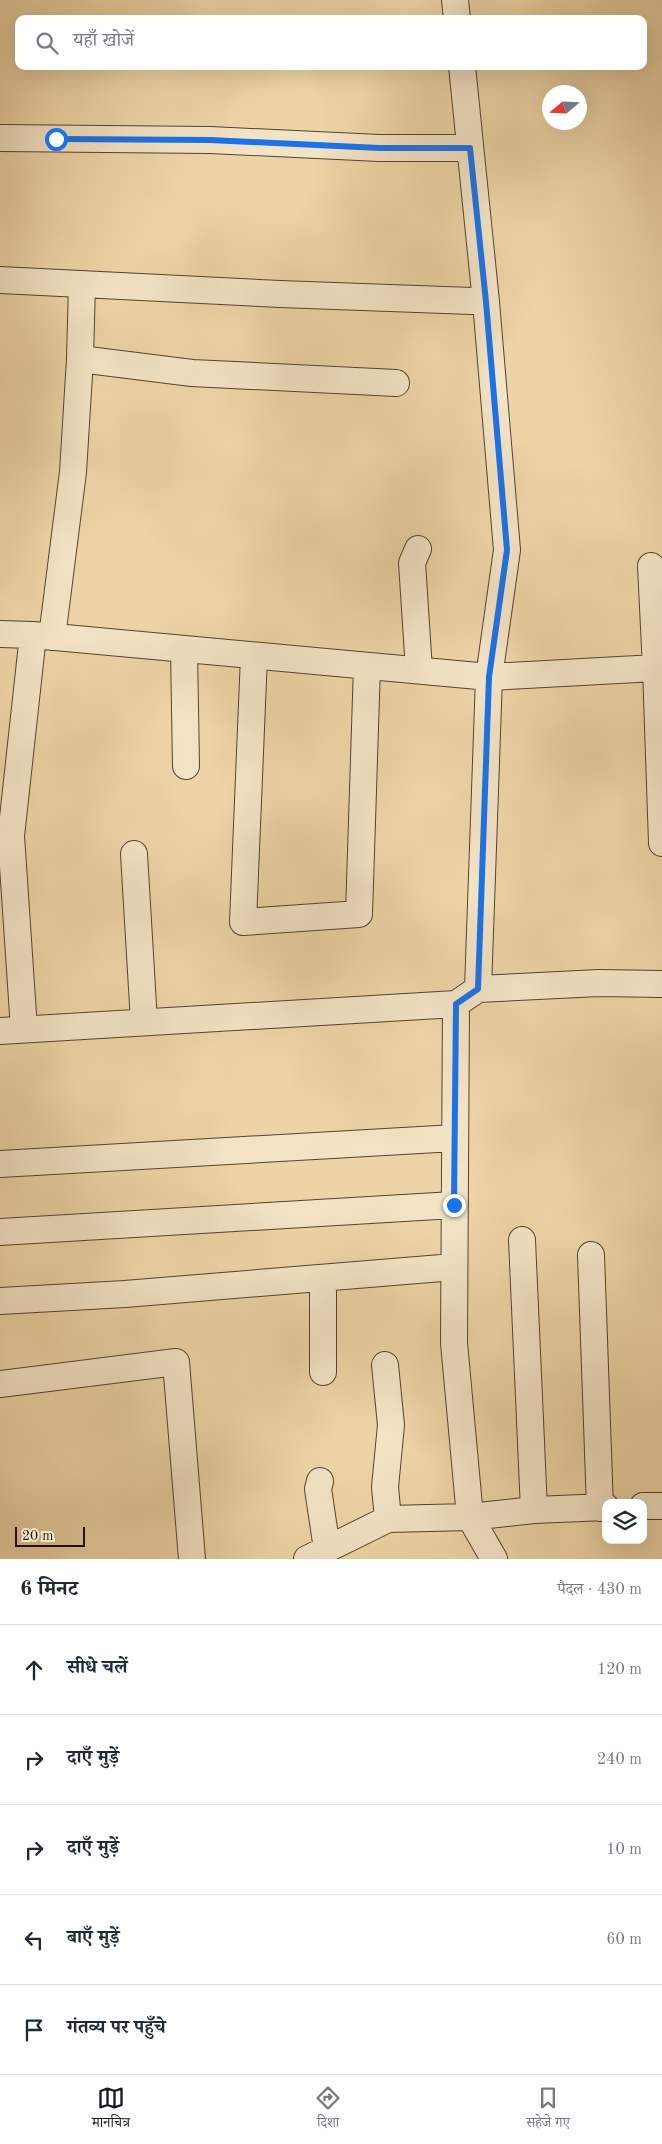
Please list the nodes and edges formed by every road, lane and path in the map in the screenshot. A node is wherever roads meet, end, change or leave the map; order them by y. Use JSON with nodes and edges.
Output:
{"nodes":[{"id":1,"x":455,"y":0,"type":"edge"},
{"id":2,"x":457,"y":15,"type":"edge"},
{"id":3,"x":462,"y":70,"type":"edge"},
{"id":4,"x":0,"y":138,"type":"edge"},
{"id":5,"x":470,"y":148,"type":"junction"},
{"id":6,"x":0,"y":280,"type":"edge"},
{"id":7,"x":82,"y":284,"type":"junction"},
{"id":8,"x":472,"y":301,"type":"dead end"},
{"id":9,"x":80,"y":359,"type":"junction"},
{"id":10,"x":396,"y":383,"type":"dead end"},
{"id":11,"x":418,"y":549,"type":"dead end"},
{"id":12,"x":651,"y":566,"type":"dead end"},
{"id":13,"x":0,"y":634,"type":"edge"},
{"id":14,"x":42,"y":636,"type":"junction"},
{"id":15,"x":184,"y":649,"type":"junction"},
{"id":16,"x":254,"y":656,"type":"junction"},
{"id":17,"x":367,"y":666,"type":"junction"},
{"id":18,"x":656,"y":668,"type":"junction"},
{"id":19,"x":419,"y":670,"type":"junction"},
{"id":20,"x":489,"y":677,"type":"junction"},
{"id":21,"x":186,"y":766,"type":"dead end"},
{"id":22,"x":662,"y":842,"type":"edge"},
{"id":23,"x":134,"y":854,"type":"dead end"},
{"id":24,"x":662,"y":984,"type":"edge"},
{"id":25,"x":478,"y":989,"type":"junction"},
{"id":26,"x":456,"y":1004,"type":"junction"},
{"id":27,"x":144,"y":1022,"type":"junction"},
{"id":28,"x":12,"y":1030,"type":"edge"},
{"id":29,"x":455,"y":1138,"type":"junction"},
{"id":30,"x":0,"y":1164,"type":"edge"},
{"id":31,"x":454,"y":1205,"type":"junction"},
{"id":32,"x":0,"y":1232,"type":"edge"},
{"id":33,"x":522,"y":1240,"type":"dead end"},
{"id":34,"x":591,"y":1256,"type":"dead end"},
{"id":35,"x":454,"y":1267,"type":"junction"},
{"id":36,"x":323,"y":1278,"type":"junction"},
{"id":37,"x":0,"y":1301,"type":"edge"},
{"id":38,"x":385,"y":1365,"type":"dead end"},
{"id":39,"x":323,"y":1372,"type":"dead end"},
{"id":40,"x":0,"y":1384,"type":"edge"},
{"id":41,"x":320,"y":1481,"type":"dead end"},
{"id":42,"x":603,"y":1499,"type":"edge"},
{"id":43,"x":647,"y":1506,"type":"edge"},
{"id":44,"x":662,"y":1506,"type":"edge"},
{"id":45,"x":602,"y":1508,"type":"edge"},
{"id":46,"x":534,"y":1510,"type":"junction"},
{"id":47,"x":470,"y":1517,"type":"junction"},
{"id":48,"x":388,"y":1519,"type":"junction"},
{"id":49,"x":317,"y":1554,"type":"edge"},
{"id":50,"x":192,"y":1559,"type":"edge"},
{"id":51,"x":494,"y":1559,"type":"edge"}],
"edges":[{"from":1,"to":2,"type":"street"},
{"from":3,"to":5,"type":"street"},
{"from":4,"to":5,"type":"street"},
{"from":5,"to":20,"type":"street"},
{"from":6,"to":7,"type":"street"},
{"from":7,"to":8,"type":"street"},
{"from":7,"to":9,"type":"street"},
{"from":9,"to":10,"type":"street"},
{"from":9,"to":14,"type":"street"},
{"from":11,"to":19,"type":"street"},
{"from":12,"to":18,"type":"street"},
{"from":13,"to":14,"type":"street"},
{"from":14,"to":15,"type":"street"},
{"from":14,"to":28,"type":"street"},
{"from":15,"to":16,"type":"street"},
{"from":15,"to":21,"type":"street"},
{"from":16,"to":17,"type":"street"},
{"from":16,"to":17,"type":"street"},
{"from":17,"to":19,"type":"street"},
{"from":18,"to":20,"type":"street"},
{"from":18,"to":22,"type":"street"},
{"from":19,"to":20,"type":"street"},
{"from":20,"to":25,"type":"street"},
{"from":23,"to":27,"type":"street"},
{"from":24,"to":25,"type":"street"},
{"from":25,"to":26,"type":"street"},
{"from":26,"to":27,"type":"street"},
{"from":26,"to":29,"type":"street"},
{"from":27,"to":28,"type":"street"},
{"from":29,"to":30,"type":"street"},
{"from":29,"to":31,"type":"street"},
{"from":31,"to":32,"type":"street"},
{"from":31,"to":35,"type":"street"},
{"from":33,"to":46,"type":"street"},
{"from":34,"to":42,"type":"street"},
{"from":35,"to":36,"type":"street"},
{"from":35,"to":47,"type":"street"},
{"from":36,"to":37,"type":"street"},
{"from":36,"to":39,"type":"street"},
{"from":38,"to":48,"type":"street"},
{"from":40,"to":50,"type":"street"},
{"from":41,"to":49,"type":"street"},
{"from":43,"to":44,"type":"street"},
{"from":45,"to":46,"type":"street"},
{"from":46,"to":47,"type":"street"},
{"from":47,"to":48,"type":"street"},
{"from":47,"to":51,"type":"street"},
{"from":48,"to":49,"type":"street"}]}
